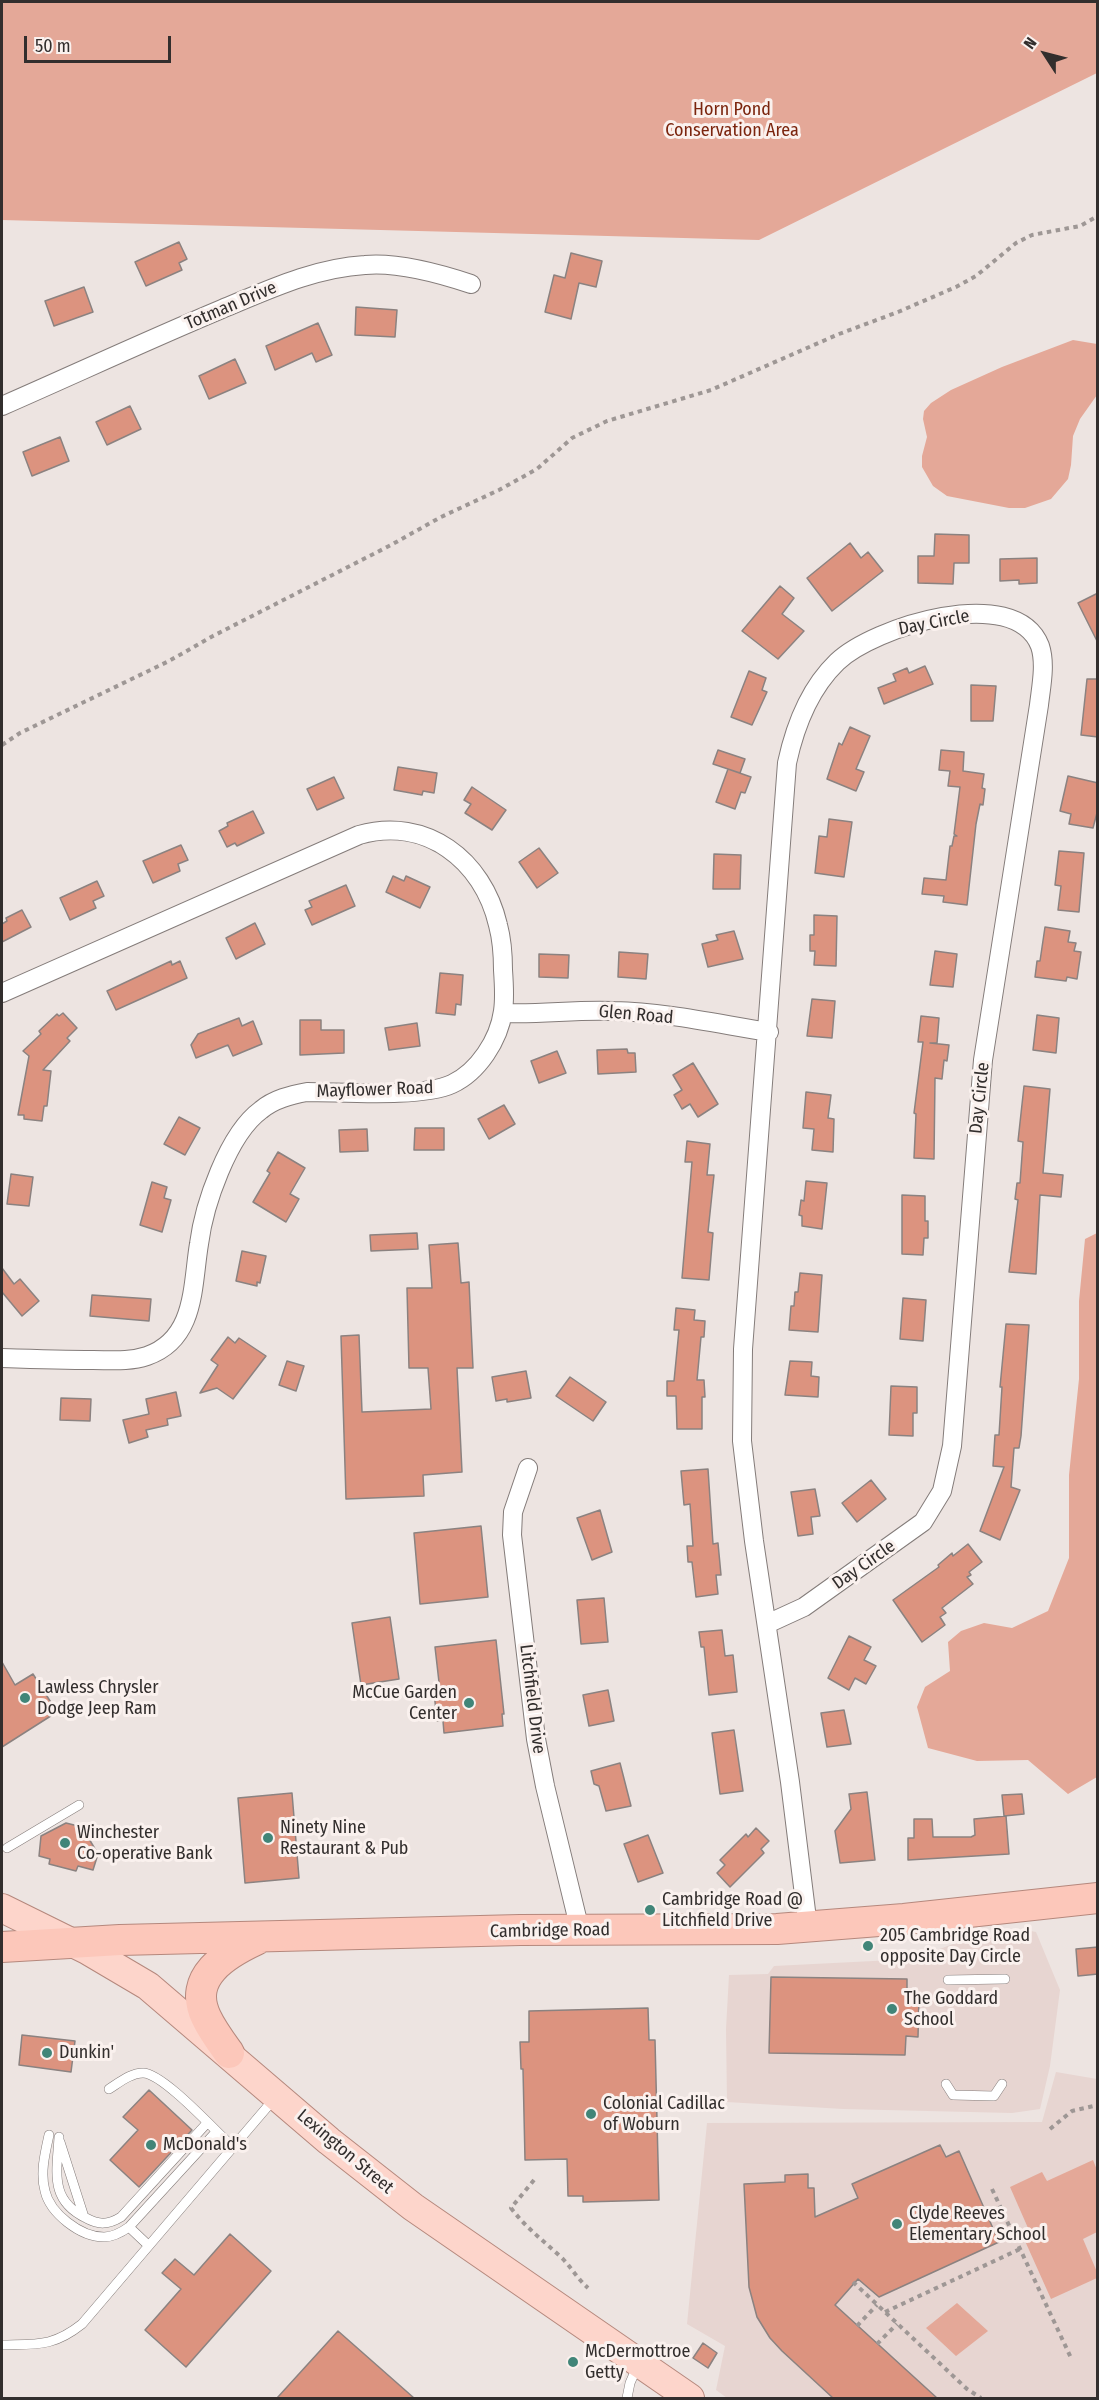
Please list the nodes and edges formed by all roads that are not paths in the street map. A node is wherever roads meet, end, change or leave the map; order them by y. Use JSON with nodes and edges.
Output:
{"nodes":[{"id":1,"x":471,"y":284,"type":"dead end"},
{"id":2,"x":2,"y":406,"type":"edge"},
{"id":3,"x":2,"y":993,"type":"edge"},
{"id":4,"x":503,"y":1013,"type":"junction"},
{"id":5,"x":769,"y":1032,"type":"junction"},
{"id":6,"x":2,"y":1358,"type":"edge"},
{"id":7,"x":528,"y":1468,"type":"dead end"},
{"id":8,"x":767,"y":1624,"type":"junction"},
{"id":9,"x":79,"y":1805,"type":"dead end"},
{"id":10,"x":7,"y":1848,"type":"dead end"},
{"id":11,"x":1098,"y":1898,"type":"edge"},
{"id":12,"x":2,"y":1908,"type":"edge"},
{"id":13,"x":808,"y":1927,"type":"junction"},
{"id":14,"x":580,"y":1930,"type":"junction"},
{"id":15,"x":264,"y":1937,"type":"junction"},
{"id":16,"x":71,"y":1943,"type":"junction"},
{"id":17,"x":2,"y":1947,"type":"edge"},
{"id":18,"x":1005,"y":1979,"type":"dead end"},
{"id":19,"x":948,"y":1980,"type":"dead end"},
{"id":20,"x":229,"y":2053,"type":"junction"},
{"id":21,"x":946,"y":2084,"type":"dead end"},
{"id":22,"x":1002,"y":2084,"type":"dead end"},
{"id":23,"x":109,"y":2089,"type":"dead end"},
{"id":24,"x":277,"y":2096,"type":"junction"},
{"id":25,"x":207,"y":2123,"type":"junction"},
{"id":26,"x":216,"y":2132,"type":"junction"},
{"id":27,"x":53,"y":2136,"type":"junction"},
{"id":28,"x":233,"y":2147,"type":"junction"},
{"id":29,"x":84,"y":2217,"type":"junction"},
{"id":30,"x":129,"y":2227,"type":"junction"},
{"id":31,"x":148,"y":2245,"type":"junction"},
{"id":32,"x":2,"y":2345,"type":"edge"},
{"id":33,"x":640,"y":2362,"type":"junction"},
{"id":34,"x":627,"y":2398,"type":"edge"},
{"id":35,"x":690,"y":2398,"type":"edge"}],
"edges":[{"from":1,"to":2,"type":"street","name":"Totman Drive"},
{"from":3,"to":4,"type":"street","name":"Mayflower Road"},
{"from":4,"to":5,"type":"street","name":"Glen Road"},
{"from":4,"to":6,"type":"street","name":"Mayflower Road"},
{"from":5,"to":8,"type":"street","name":"Day Circle"},
{"from":5,"to":8,"type":"street","name":"Day Circle"},
{"from":7,"to":14,"type":"street","name":"Litchfield Drive"},
{"from":8,"to":13,"type":"street","name":"Day Circle"},
{"from":9,"to":10,"type":"lane"},
{"from":11,"to":13,"type":"highway","name":"Cambridge Road"},
{"from":12,"to":16,"type":"main road","name":"Lexington Street"},
{"from":13,"to":14,"type":"highway","name":"Cambridge Road"},
{"from":14,"to":15,"type":"highway","name":"Cambridge Road"},
{"from":15,"to":16,"type":"highway","name":"Cambridge Road"},
{"from":15,"to":20,"type":"highway"},
{"from":16,"to":17,"type":"highway","name":"Cambridge Road"},
{"from":16,"to":20,"type":"main road","name":"Lexington Street"},
{"from":18,"to":19,"type":"lane"},
{"from":20,"to":24,"type":"main road","name":"Lexington Street"},
{"from":21,"to":22,"type":"lane"},
{"from":23,"to":25,"type":"lane"},
{"from":24,"to":28,"type":"lane"},
{"from":24,"to":33,"type":"main road","name":"Lexington Street"},
{"from":25,"to":26,"type":"lane"},
{"from":25,"to":29,"type":"lane"},
{"from":26,"to":28,"type":"lane"},
{"from":26,"to":30,"type":"lane"},
{"from":27,"to":29,"type":"lane"},
{"from":27,"to":29,"type":"lane"},
{"from":27,"to":30,"type":"lane"},
{"from":28,"to":31,"type":"lane"},
{"from":30,"to":31,"type":"lane"},
{"from":31,"to":32,"type":"lane"},
{"from":33,"to":34,"type":"lane"},
{"from":33,"to":35,"type":"main road","name":"Lexington Street"}]}
